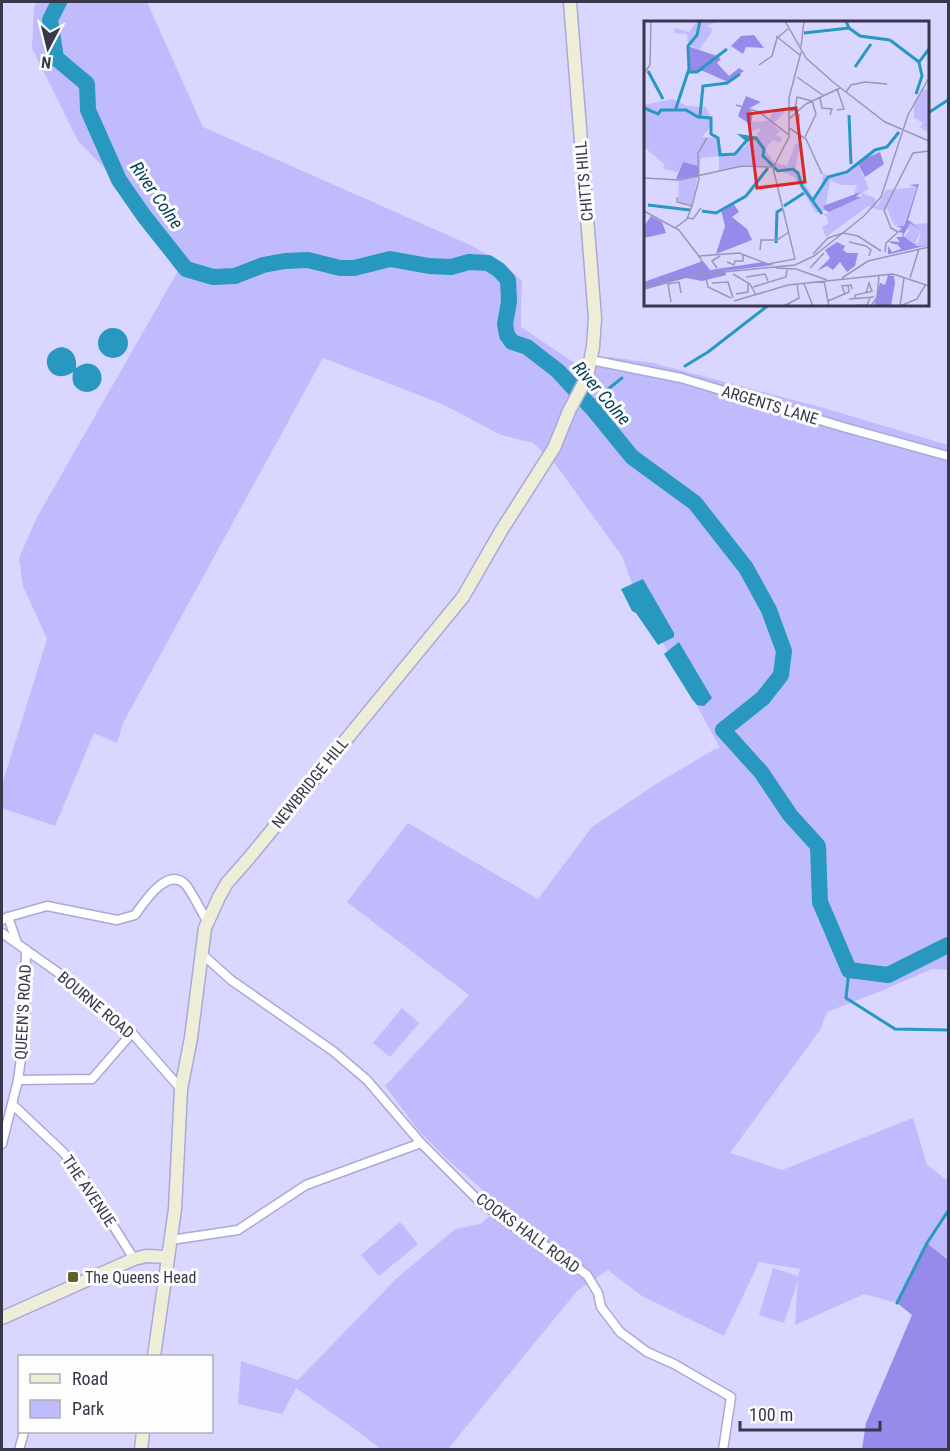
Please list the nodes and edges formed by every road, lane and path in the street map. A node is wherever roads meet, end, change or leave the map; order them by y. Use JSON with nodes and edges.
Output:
{"nodes":[{"id":1,"x":570,"y":2,"type":"edge"},
{"id":2,"x":591,"y":360,"type":"junction"},
{"id":3,"x":948,"y":456,"type":"edge"},
{"id":4,"x":5,"y":918,"type":"edge"},
{"id":5,"x":207,"y":921,"type":"junction"},
{"id":6,"x":2,"y":933,"type":"edge"},
{"id":7,"x":17,"y":944,"type":"junction"},
{"id":8,"x":26,"y":950,"type":"junction"},
{"id":9,"x":201,"y":953,"type":"junction"},
{"id":10,"x":132,"y":1033,"type":"junction"},
{"id":11,"x":18,"y":1080,"type":"junction"},
{"id":12,"x":182,"y":1089,"type":"junction"},
{"id":13,"x":12,"y":1104,"type":"junction"},
{"id":14,"x":421,"y":1143,"type":"junction"},
{"id":15,"x":2,"y":1144,"type":"edge"},
{"id":16,"x":171,"y":1240,"type":"junction"},
{"id":17,"x":168,"y":1257,"type":"junction"},
{"id":18,"x":134,"y":1259,"type":"junction"},
{"id":19,"x":2,"y":1318,"type":"edge"},
{"id":20,"x":154,"y":1355,"type":"edge"},
{"id":21,"x":23,"y":1433,"type":"edge"},
{"id":22,"x":143,"y":1433,"type":"edge"},
{"id":23,"x":19,"y":1449,"type":"edge"},
{"id":24,"x":141,"y":1449,"type":"edge"},
{"id":25,"x":723,"y":1449,"type":"edge"}],
"edges":[{"from":1,"to":2,"type":"street","name":"CHITTS HILL"},
{"from":2,"to":3,"type":"street","name":"ARGENTS LANE"},
{"from":2,"to":5,"type":"street","name":"NEWBRIDGE HILL"},
{"from":4,"to":5,"type":"street"},
{"from":4,"to":7,"type":"street"},
{"from":5,"to":9,"type":"street","name":"NEWBRIDGE HILL"},
{"from":6,"to":7,"type":"street","name":"BOURNE ROAD"},
{"from":7,"to":8,"type":"street","name":"BOURNE ROAD"},
{"from":8,"to":10,"type":"street","name":"BOURNE ROAD"},
{"from":8,"to":11,"type":"street","name":"QUEEN'S ROAD"},
{"from":9,"to":12,"type":"street","name":"NEWBRIDGE HILL"},
{"from":9,"to":14,"type":"street","name":"COOKS HALL ROAD"},
{"from":10,"to":11,"type":"street"},
{"from":10,"to":12,"type":"street","name":"BOURNE ROAD"},
{"from":11,"to":13,"type":"street","name":"QUEEN'S ROAD"},
{"from":12,"to":16,"type":"street","name":"NEWBRIDGE HILL"},
{"from":13,"to":15,"type":"street","name":"QUEEN'S ROAD"},
{"from":13,"to":18,"type":"street","name":"THE AVENUE"},
{"from":14,"to":16,"type":"street"},
{"from":14,"to":25,"type":"street","name":"COOKS HALL ROAD"},
{"from":16,"to":17,"type":"street","name":"NEWBRIDGE HILL"},
{"from":17,"to":18,"type":"street"},
{"from":17,"to":20,"type":"street","name":"NEWBRIDGE HILL"},
{"from":18,"to":19,"type":"street"},
{"from":21,"to":23,"type":"street"},
{"from":22,"to":24,"type":"street"}]}
